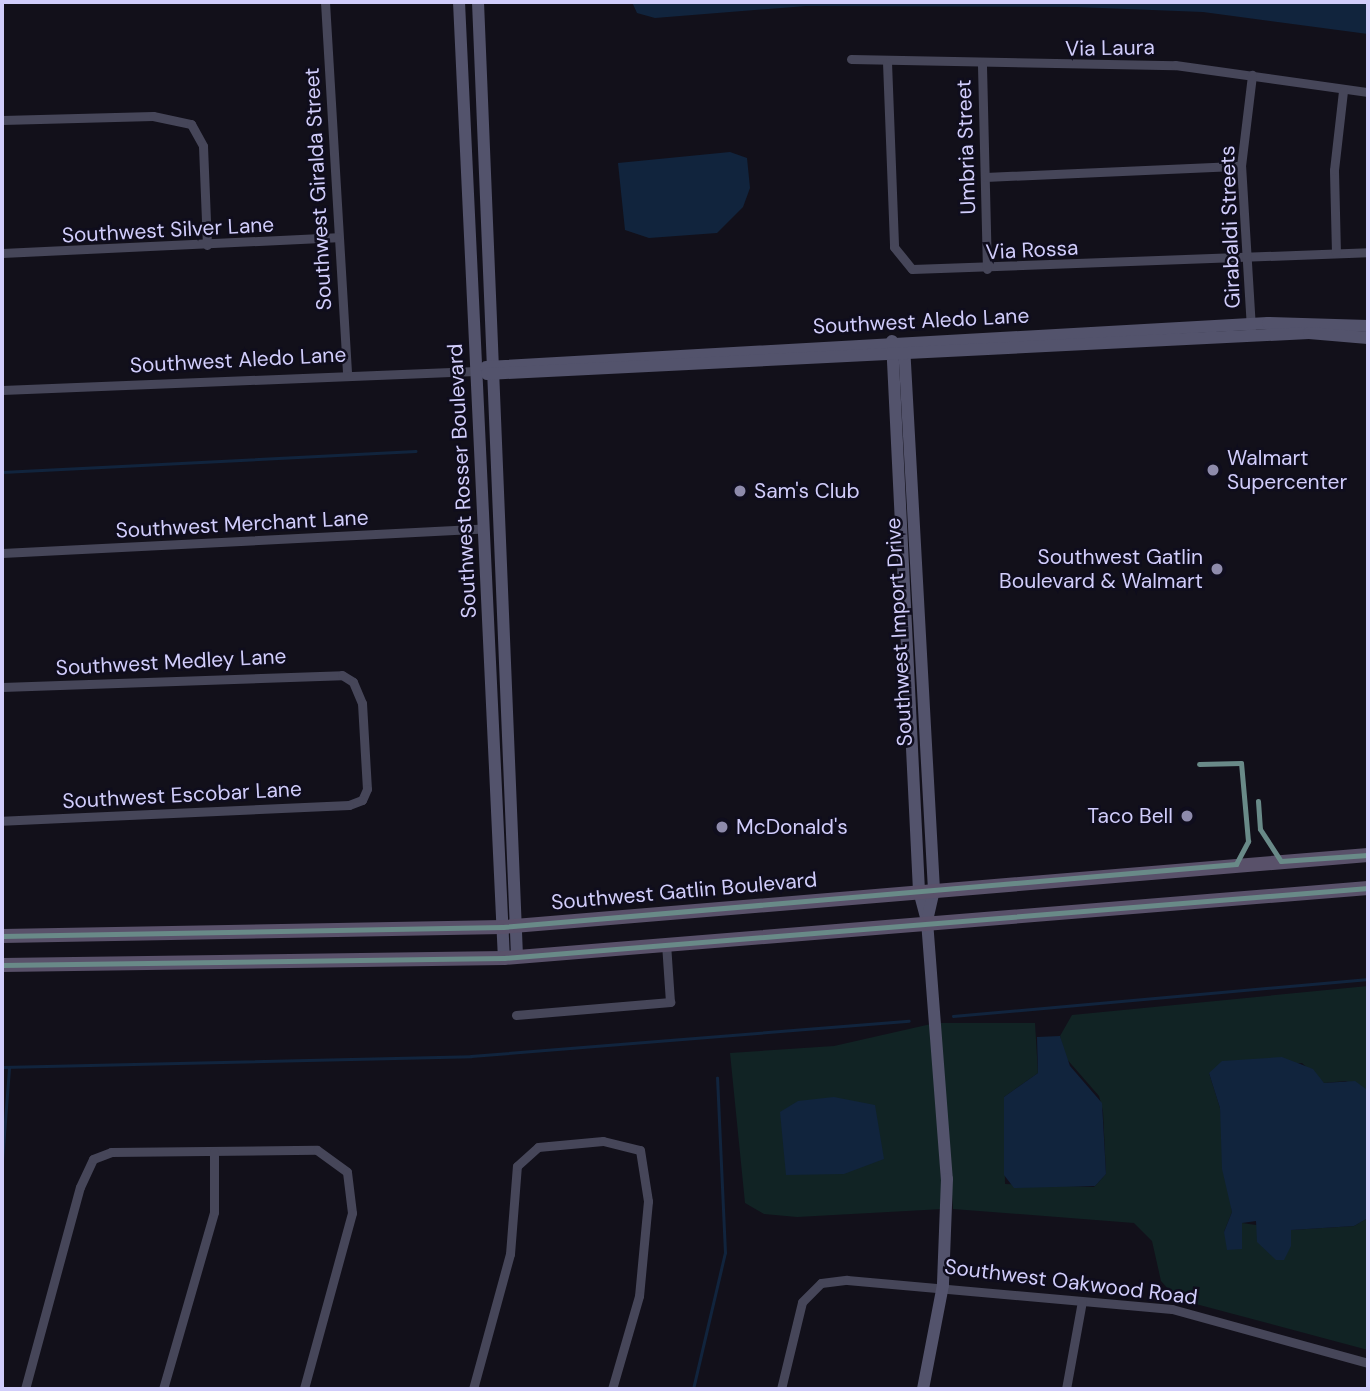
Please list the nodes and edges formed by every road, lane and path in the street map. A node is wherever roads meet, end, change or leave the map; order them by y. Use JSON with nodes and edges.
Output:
{"nodes":[{"id":1,"x":325,"y":2,"type":"edge"},
{"id":2,"x":460,"y":2,"type":"edge"},
{"id":3,"x":478,"y":2,"type":"edge"},
{"id":4,"x":851,"y":59,"type":"dead end"},
{"id":5,"x":887,"y":62,"type":"junction"},
{"id":6,"x":982,"y":66,"type":"junction"},
{"id":7,"x":1252,"y":75,"type":"junction"},
{"id":8,"x":1343,"y":91,"type":"junction"},
{"id":9,"x":1368,"y":92,"type":"edge"},
{"id":10,"x":2,"y":120,"type":"edge"},
{"id":11,"x":1241,"y":166,"type":"junction"},
{"id":12,"x":985,"y":177,"type":"junction"},
{"id":13,"x":337,"y":237,"type":"junction"},
{"id":14,"x":207,"y":245,"type":"junction"},
{"id":15,"x":1368,"y":252,"type":"edge"},
{"id":16,"x":2,"y":253,"type":"edge"},
{"id":17,"x":1336,"y":253,"type":"junction"},
{"id":18,"x":1247,"y":257,"type":"junction"},
{"id":19,"x":987,"y":269,"type":"junction"},
{"id":20,"x":1368,"y":326,"type":"edge"},
{"id":21,"x":1251,"y":330,"type":"junction"},
{"id":22,"x":1368,"y":338,"type":"edge"},
{"id":23,"x":898,"y":347,"type":"junction"},
{"id":24,"x":494,"y":370,"type":"junction"},
{"id":25,"x":476,"y":371,"type":"junction"},
{"id":26,"x":347,"y":375,"type":"junction"},
{"id":27,"x":2,"y":390,"type":"edge"},
{"id":28,"x":483,"y":529,"type":"junction"},
{"id":29,"x":2,"y":554,"type":"edge"},
{"id":30,"x":2,"y":687,"type":"edge"},
{"id":31,"x":362,"y":800,"type":"joint"},
{"id":32,"x":2,"y":821,"type":"edge"},
{"id":33,"x":1368,"y":855,"type":"edge"},
{"id":34,"x":1368,"y":888,"type":"edge"},
{"id":35,"x":934,"y":890,"type":"junction"},
{"id":36,"x":919,"y":891,"type":"junction"},
{"id":37,"x":927,"y":921,"type":"junction"},
{"id":38,"x":510,"y":927,"type":"junction"},
{"id":39,"x":2,"y":936,"type":"edge"},
{"id":40,"x":666,"y":944,"type":"junction"},
{"id":41,"x":511,"y":957,"type":"junction"},
{"id":42,"x":2,"y":965,"type":"edge"},
{"id":43,"x":516,"y":1016,"type":"dead end"},
{"id":44,"x":214,"y":1152,"type":"junction"},
{"id":45,"x":943,"y":1285,"type":"junction"},
{"id":46,"x":1082,"y":1301,"type":"junction"},
{"id":47,"x":1368,"y":1363,"type":"edge"},
{"id":48,"x":25,"y":1389,"type":"edge"},
{"id":49,"x":163,"y":1389,"type":"edge"},
{"id":50,"x":304,"y":1389,"type":"edge"},
{"id":51,"x":473,"y":1389,"type":"edge"},
{"id":52,"x":612,"y":1389,"type":"edge"},
{"id":53,"x":781,"y":1389,"type":"edge"},
{"id":54,"x":923,"y":1389,"type":"edge"},
{"id":55,"x":1066,"y":1389,"type":"edge"}],
"edges":[{"from":1,"to":13,"type":"street","name":"Southwest Giralda Street"},
{"from":2,"to":25,"type":"street","name":"Southwest Rosser Boulevard"},
{"from":3,"to":24,"type":"street","name":"Southwest Rosser Boulevard"},
{"from":4,"to":5,"type":"street","name":"Via Laura"},
{"from":5,"to":6,"type":"street","name":"Via Laura"},
{"from":5,"to":19,"type":"street","name":"Via Rossa"},
{"from":6,"to":7,"type":"street","name":"Via Laura"},
{"from":6,"to":12,"type":"street","name":"Umbria Street"},
{"from":7,"to":8,"type":"street","name":"Via Laura"},
{"from":7,"to":11,"type":"street","name":"Girabaldi Streets"},
{"from":8,"to":9,"type":"street","name":"Via Laura"},
{"from":8,"to":17,"type":"street"},
{"from":10,"to":14,"type":"street"},
{"from":11,"to":12,"type":"street"},
{"from":11,"to":18,"type":"street","name":"Girabaldi Streets"},
{"from":12,"to":19,"type":"street","name":"Umbria Street"},
{"from":13,"to":14,"type":"street","name":"Southwest Silver Lane"},
{"from":13,"to":26,"type":"street","name":"Southwest Giralda Street"},
{"from":14,"to":16,"type":"street","name":"Southwest Silver Lane"},
{"from":15,"to":17,"type":"street","name":"Via Rossa"},
{"from":17,"to":18,"type":"street","name":"Via Rossa"},
{"from":18,"to":19,"type":"street","name":"Via Rossa"},
{"from":18,"to":21,"type":"street","name":"Girabaldi Streets"},
{"from":20,"to":21,"type":"street","name":"Southwest Aledo Lane"},
{"from":21,"to":22,"type":"street","name":"Southwest Aledo Lane"},
{"from":21,"to":23,"type":"street","name":"Southwest Aledo Lane"},
{"from":23,"to":24,"type":"street","name":"Southwest Aledo Lane"},
{"from":23,"to":35,"type":"street","name":"Southwest Import Drive"},
{"from":23,"to":36,"type":"street","name":"Southwest Import Drive"},
{"from":24,"to":25,"type":"street","name":"Southwest Aledo Lane"},
{"from":24,"to":38,"type":"street","name":"Southwest Rosser Boulevard"},
{"from":25,"to":26,"type":"street","name":"Southwest Aledo Lane"},
{"from":25,"to":28,"type":"street","name":"Southwest Rosser Boulevard"},
{"from":26,"to":27,"type":"street","name":"Southwest Aledo Lane"},
{"from":28,"to":29,"type":"street","name":"Southwest Merchant Lane"},
{"from":28,"to":38,"type":"street","name":"Southwest Rosser Boulevard"},
{"from":30,"to":31,"type":"street","name":"Southwest Medley Lane"},
{"from":31,"to":32,"type":"street","name":"Southwest Escobar Lane"},
{"from":33,"to":35,"type":"main road","name":"Southwest Gatlin Boulevard"},
{"from":34,"to":37,"type":"main road"},
{"from":35,"to":36,"type":"main road","name":"Southwest Gatlin Boulevard"},
{"from":35,"to":37,"type":"street","name":"Southwest Import Drive"},
{"from":36,"to":37,"type":"street","name":"Southwest Import Drive"},
{"from":36,"to":38,"type":"main road","name":"Southwest Gatlin Boulevard"},
{"from":37,"to":40,"type":"main road"},
{"from":37,"to":45,"type":"street","name":"Southwest Import Drive"},
{"from":38,"to":39,"type":"main road","name":"Southwest Gatlin Boulevard"},
{"from":38,"to":41,"type":"street","name":"Southwest Rosser Boulevard"},
{"from":40,"to":41,"type":"main road"},
{"from":40,"to":43,"type":"street"},
{"from":41,"to":42,"type":"main road"},
{"from":44,"to":48,"type":"street"},
{"from":44,"to":49,"type":"street"},
{"from":44,"to":50,"type":"street"},
{"from":45,"to":46,"type":"street","name":"Southwest Oakwood Road"},
{"from":45,"to":53,"type":"street","name":"Southwest Oakwood Road"},
{"from":45,"to":54,"type":"street","name":"Southwest Import Drive"},
{"from":46,"to":47,"type":"street","name":"Southwest Oakwood Road"},
{"from":46,"to":55,"type":"street"},
{"from":51,"to":52,"type":"street"}]}
